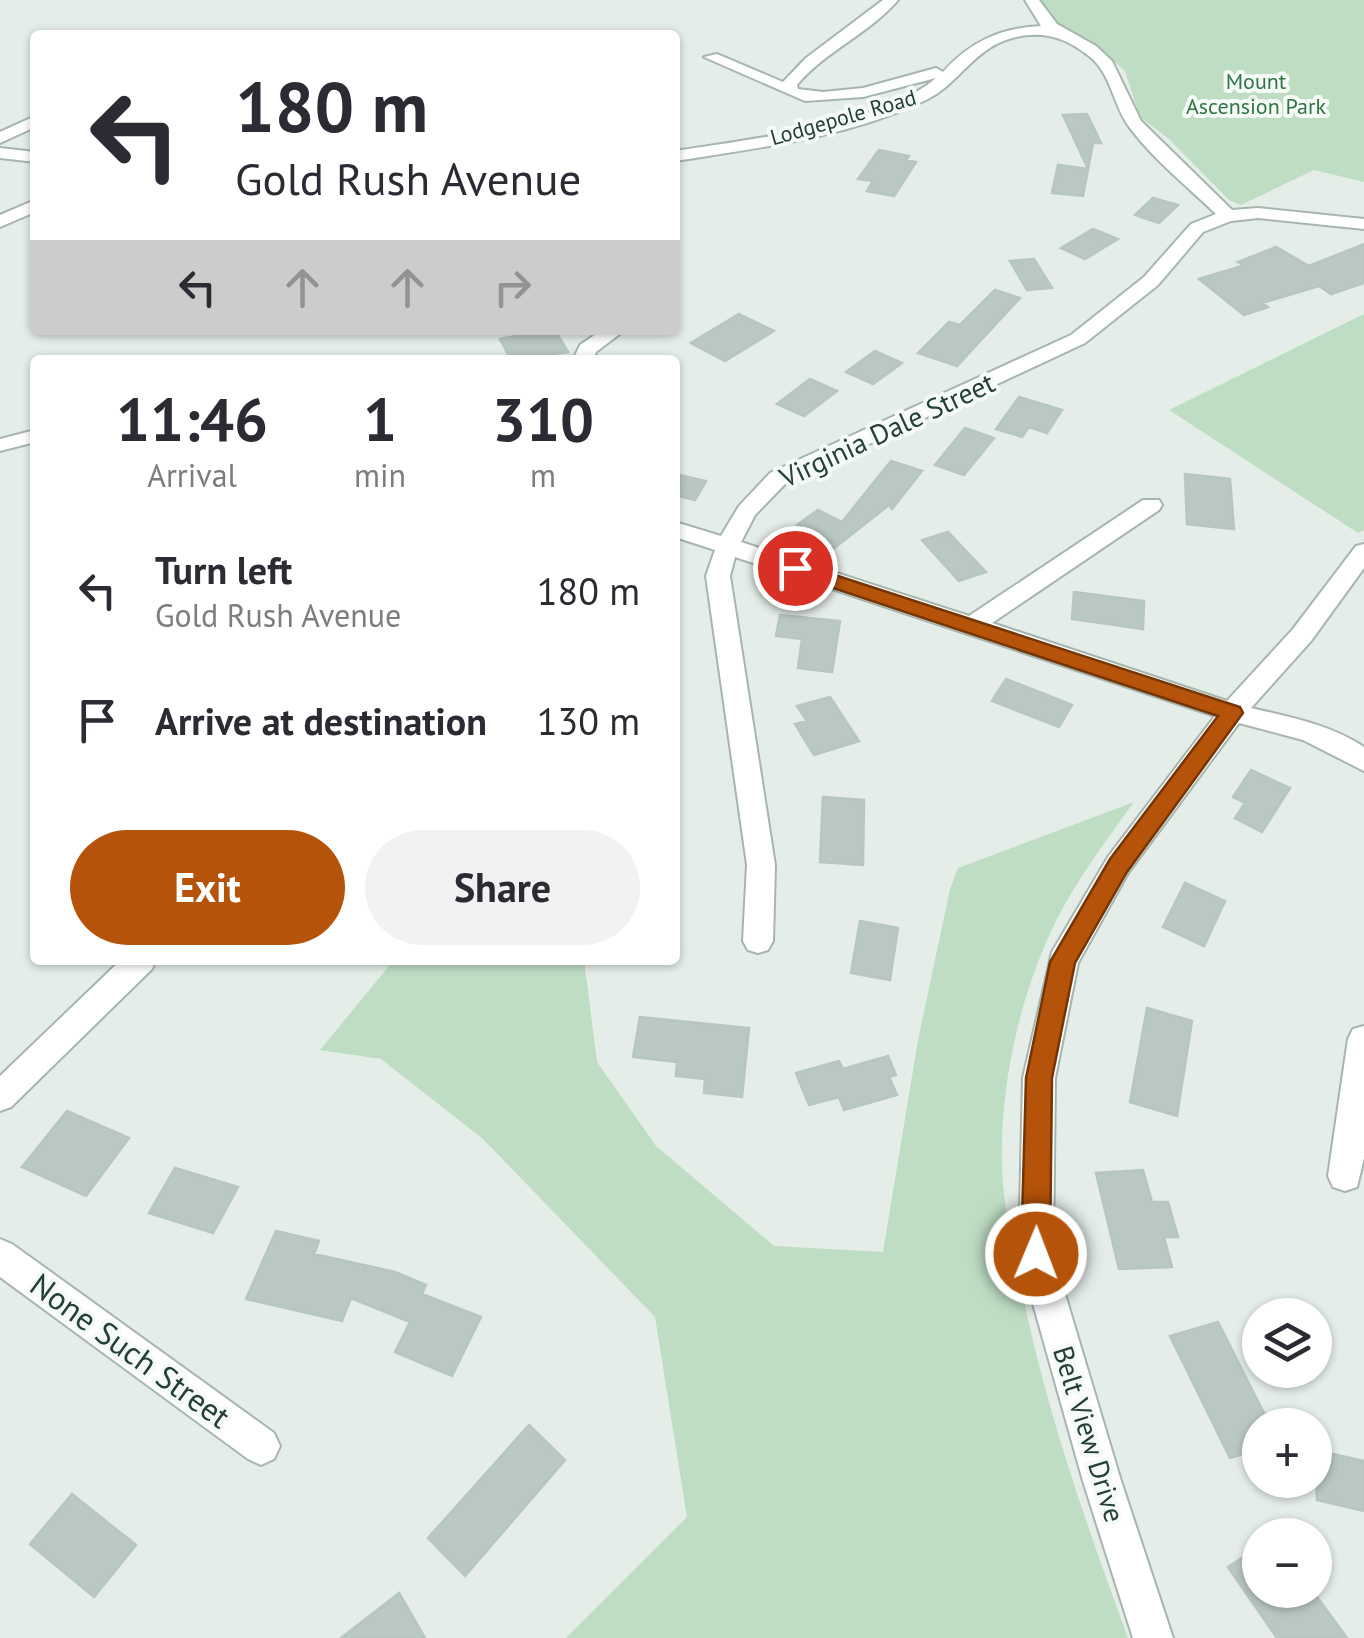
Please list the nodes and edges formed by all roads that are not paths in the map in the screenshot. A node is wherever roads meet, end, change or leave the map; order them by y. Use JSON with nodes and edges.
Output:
{"nodes":[{"id":1,"x":891,"y":0,"type":"edge"},
{"id":2,"x":1032,"y":0,"type":"edge"},
{"id":3,"x":1051,"y":30,"type":"junction"},
{"id":4,"x":712,"y":56,"type":"dead end"},
{"id":5,"x":956,"y":66,"type":"junction"},
{"id":6,"x":796,"y":94,"type":"junction"},
{"id":7,"x":30,"y":124,"type":"edge"},
{"id":8,"x":0,"y":138,"type":"edge"},
{"id":9,"x":0,"y":153,"type":"edge"},
{"id":10,"x":680,"y":155,"type":"edge"},
{"id":11,"x":30,"y":156,"type":"edge"},
{"id":12,"x":30,"y":208,"type":"edge"},
{"id":13,"x":1228,"y":216,"type":"junction"},
{"id":14,"x":0,"y":222,"type":"edge"},
{"id":15,"x":1364,"y":224,"type":"edge"},
{"id":16,"x":608,"y":335,"type":"edge"},
{"id":17,"x":585,"y":355,"type":"edge"},
{"id":18,"x":30,"y":437,"type":"edge"},
{"id":19,"x":0,"y":445,"type":"edge"},
{"id":20,"x":1151,"y":505,"type":"dead end"},
{"id":21,"x":680,"y":531,"type":"edge"},
{"id":22,"x":725,"y":546,"type":"junction"},
{"id":23,"x":1364,"y":550,"type":"edge"},
{"id":24,"x":971,"y":626,"type":"junction"},
{"id":25,"x":1232,"y":713,"type":"junction"},
{"id":26,"x":1364,"y":761,"type":"edge"},
{"id":27,"x":758,"y":941,"type":"dead end"},
{"id":28,"x":127,"y":965,"type":"edge"},
{"id":29,"x":1364,"y":1039,"type":"edge"},
{"id":30,"x":0,"y":1096,"type":"edge"},
{"id":31,"x":1345,"y":1176,"type":"dead end"},
{"id":32,"x":0,"y":1256,"type":"edge"},
{"id":33,"x":261,"y":1446,"type":"dead end"},
{"id":34,"x":1152,"y":1638,"type":"edge"}],
"edges":[{"from":1,"to":6,"type":"street"},
{"from":2,"to":3,"type":"street"},
{"from":3,"to":5,"type":"street","name":"Lodgepole Road"},
{"from":3,"to":13,"type":"street"},
{"from":4,"to":6,"type":"street"},
{"from":5,"to":6,"type":"street"},
{"from":5,"to":10,"type":"street","name":"Lodgepole Road"},
{"from":7,"to":8,"type":"street"},
{"from":9,"to":11,"type":"street"},
{"from":12,"to":14,"type":"street"},
{"from":13,"to":15,"type":"street","name":"Virginia Dale Street"},
{"from":13,"to":22,"type":"street","name":"Virginia Dale Street"},
{"from":16,"to":17,"type":"street"},
{"from":18,"to":19,"type":"street"},
{"from":20,"to":24,"type":"street"},
{"from":21,"to":22,"type":"street"},
{"from":22,"to":24,"type":"street"},
{"from":22,"to":27,"type":"street","name":"Virginia Dale Street"},
{"from":23,"to":25,"type":"street","name":"Belt View Drive"},
{"from":24,"to":25,"type":"street"},
{"from":25,"to":26,"type":"street"},
{"from":25,"to":34,"type":"street","name":"Belt View Drive"},
{"from":28,"to":30,"type":"street"},
{"from":29,"to":31,"type":"street"},
{"from":32,"to":33,"type":"street","name":"None Such Street"}]}
